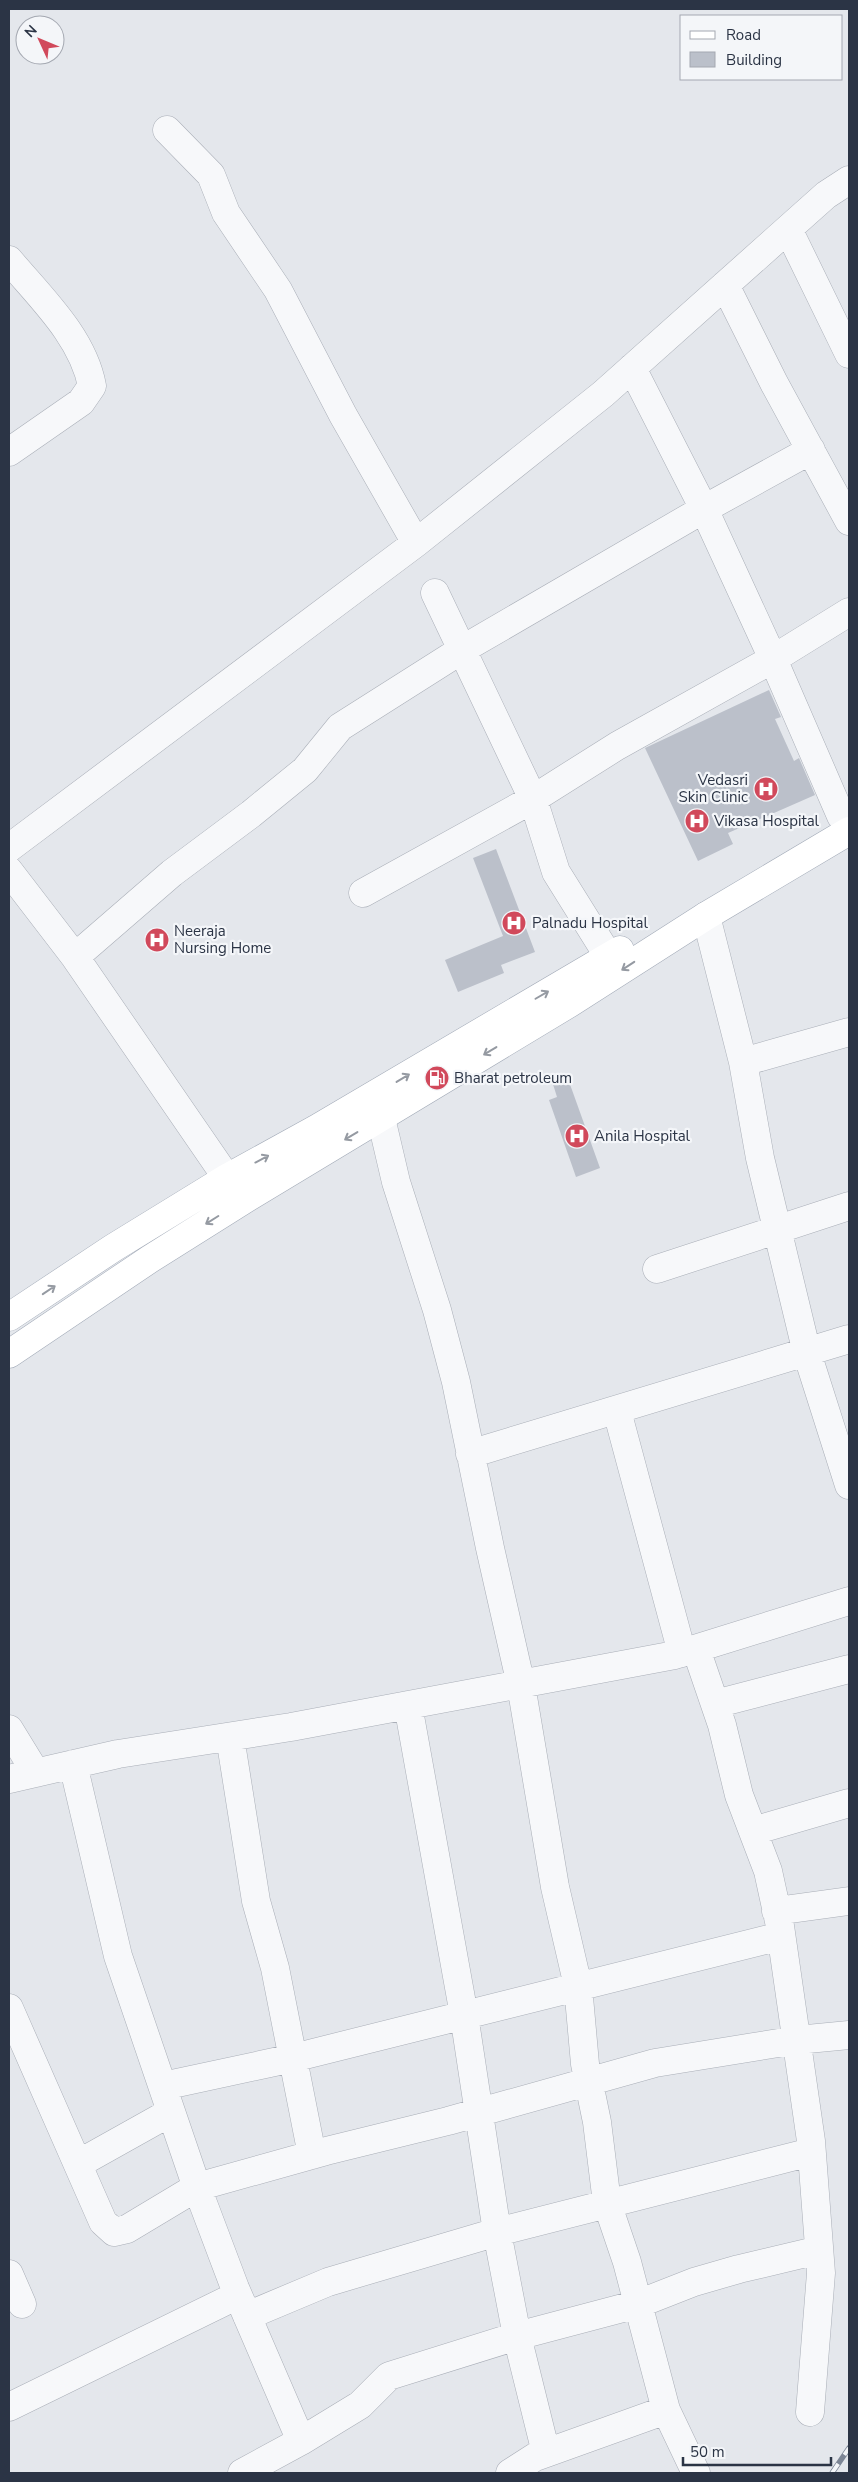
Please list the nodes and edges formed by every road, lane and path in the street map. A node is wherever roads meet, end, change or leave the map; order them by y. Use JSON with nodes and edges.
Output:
{"nodes":[{"id":1,"x":167,"y":130,"type":"dead end"},
{"id":2,"x":849,"y":180,"type":"edge"},
{"id":3,"x":788,"y":229,"type":"junction"},
{"id":4,"x":9,"y":260,"type":"edge"},
{"id":5,"x":725,"y":285,"type":"junction"},
{"id":6,"x":849,"y":354,"type":"edge"},
{"id":7,"x":632,"y":368,"type":"junction"},
{"id":8,"x":812,"y":450,"type":"junction"},
{"id":9,"x":9,"y":452,"type":"edge"},
{"id":10,"x":704,"y":508,"type":"junction"},
{"id":11,"x":849,"y":521,"type":"edge"},
{"id":12,"x":416,"y":542,"type":"junction"},
{"id":13,"x":436,"y":593,"type":"dead end"},
{"id":14,"x":849,"y":612,"type":"edge"},
{"id":15,"x":463,"y":649,"type":"junction"},
{"id":16,"x":773,"y":659,"type":"junction"},
{"id":17,"x":533,"y":799,"type":"junction"},
{"id":18,"x":846,"y":819,"type":"edge"},
{"id":19,"x":9,"y":848,"type":"edge"},
{"id":20,"x":9,"y":871,"type":"edge"},
{"id":21,"x":363,"y":893,"type":"dead end"},
{"id":22,"x":706,"y":916,"type":"junction"},
{"id":23,"x":75,"y":957,"type":"junction"},
{"id":24,"x":609,"y":957,"type":"junction"},
{"id":25,"x":849,"y":1032,"type":"edge"},
{"id":26,"x":742,"y":1062,"type":"junction"},
{"id":27,"x":381,"y":1118,"type":"junction"},
{"id":28,"x":226,"y":1178,"type":"junction"},
{"id":29,"x":849,"y":1206,"type":"edge"},
{"id":30,"x":777,"y":1229,"type":"junction"},
{"id":31,"x":657,"y":1269,"type":"dead end"},
{"id":32,"x":9,"y":1317,"type":"edge"},
{"id":33,"x":849,"y":1339,"type":"edge"},
{"id":34,"x":807,"y":1353,"type":"junction"},
{"id":35,"x":9,"y":1354,"type":"edge"},
{"id":36,"x":617,"y":1411,"type":"junction"},
{"id":37,"x":470,"y":1454,"type":"junction"},
{"id":38,"x":849,"y":1485,"type":"edge"},
{"id":39,"x":849,"y":1601,"type":"edge"},
{"id":40,"x":689,"y":1651,"type":"junction"},
{"id":41,"x":849,"y":1670,"type":"edge"},
{"id":42,"x":521,"y":1685,"type":"junction"},
{"id":43,"x":715,"y":1704,"type":"junction"},
{"id":44,"x":408,"y":1706,"type":"junction"},
{"id":45,"x":9,"y":1729,"type":"edge"},
{"id":46,"x":230,"y":1737,"type":"junction"},
{"id":47,"x":73,"y":1764,"type":"junction"},
{"id":48,"x":36,"y":1773,"type":"junction"},
{"id":49,"x":9,"y":1779,"type":"edge"},
{"id":50,"x":849,"y":1803,"type":"edge"},
{"id":51,"x":753,"y":1831,"type":"junction"},
{"id":52,"x":849,"y":1901,"type":"edge"},
{"id":53,"x":779,"y":1924,"type":"junction"},
{"id":54,"x":578,"y":1986,"type":"junction"},
{"id":55,"x":9,"y":2008,"type":"edge"},
{"id":56,"x":464,"y":2015,"type":"junction"},
{"id":57,"x":849,"y":2035,"type":"edge"},
{"id":58,"x":797,"y":2040,"type":"junction"},
{"id":59,"x":293,"y":2058,"type":"junction"},
{"id":60,"x":589,"y":2082,"type":"junction"},
{"id":61,"x":163,"y":2086,"type":"junction"},
{"id":62,"x":171,"y":2112,"type":"junction"},
{"id":63,"x":479,"y":2112,"type":"junction"},
{"id":64,"x":811,"y":2152,"type":"junction"},
{"id":65,"x":312,"y":2155,"type":"junction"},
{"id":66,"x":78,"y":2164,"type":"junction"},
{"id":67,"x":198,"y":2187,"type":"junction"},
{"id":68,"x":607,"y":2203,"type":"junction"},
{"id":69,"x":498,"y":2232,"type":"junction"},
{"id":70,"x":819,"y":2250,"type":"junction"},
{"id":71,"x":9,"y":2274,"type":"edge"},
{"id":72,"x":22,"y":2304,"type":"dead end"},
{"id":73,"x":638,"y":2304,"type":"junction"},
{"id":74,"x":242,"y":2305,"type":"junction"},
{"id":75,"x":516,"y":2336,"type":"junction"},
{"id":76,"x":9,"y":2407,"type":"edge"},
{"id":77,"x":666,"y":2410,"type":"junction"},
{"id":78,"x":810,"y":2412,"type":"dead end"},
{"id":79,"x":301,"y":2441,"type":"junction"},
{"id":80,"x":546,"y":2453,"type":"junction"},
{"id":81,"x":242,"y":2473,"type":"edge"},
{"id":82,"x":510,"y":2473,"type":"edge"},
{"id":83,"x":696,"y":2473,"type":"edge"}],
"edges":[{"from":1,"to":12,"type":"street"},
{"from":2,"to":3,"type":"street"},
{"from":3,"to":5,"type":"street"},
{"from":3,"to":6,"type":"street"},
{"from":4,"to":9,"type":"street"},
{"from":5,"to":7,"type":"street"},
{"from":5,"to":8,"type":"street"},
{"from":7,"to":10,"type":"street"},
{"from":7,"to":12,"type":"street"},
{"from":8,"to":10,"type":"street"},
{"from":8,"to":11,"type":"street"},
{"from":10,"to":15,"type":"street"},
{"from":10,"to":16,"type":"street"},
{"from":12,"to":19,"type":"street"},
{"from":13,"to":15,"type":"street"},
{"from":14,"to":16,"type":"street"},
{"from":15,"to":17,"type":"street"},
{"from":15,"to":23,"type":"street"},
{"from":16,"to":17,"type":"street"},
{"from":16,"to":18,"type":"street"},
{"from":17,"to":21,"type":"street"},
{"from":17,"to":24,"type":"street"},
{"from":18,"to":22,"type":"main road"},
{"from":18,"to":24,"type":"main road"},
{"from":20,"to":23,"type":"street"},
{"from":22,"to":26,"type":"street"},
{"from":22,"to":27,"type":"main road","one_way":true},
{"from":23,"to":28,"type":"street"},
{"from":28,"to":24,"type":"main road","one_way":true},
{"from":25,"to":26,"type":"street"},
{"from":26,"to":30,"type":"street"},
{"from":27,"to":35,"type":"main road","one_way":true},
{"from":27,"to":37,"type":"street"},
{"from":32,"to":28,"type":"main road","one_way":true},
{"from":29,"to":30,"type":"street"},
{"from":30,"to":31,"type":"street"},
{"from":30,"to":34,"type":"street"},
{"from":33,"to":34,"type":"street"},
{"from":34,"to":36,"type":"street"},
{"from":34,"to":38,"type":"street"},
{"from":36,"to":37,"type":"street"},
{"from":36,"to":40,"type":"street"},
{"from":37,"to":42,"type":"street"},
{"from":39,"to":40,"type":"street"},
{"from":40,"to":42,"type":"street"},
{"from":40,"to":43,"type":"street"},
{"from":41,"to":43,"type":"street"},
{"from":42,"to":44,"type":"street"},
{"from":42,"to":54,"type":"street"},
{"from":43,"to":51,"type":"street"},
{"from":44,"to":46,"type":"street"},
{"from":44,"to":56,"type":"street"},
{"from":45,"to":48,"type":"street"},
{"from":46,"to":47,"type":"street"},
{"from":46,"to":59,"type":"street"},
{"from":47,"to":48,"type":"street"},
{"from":47,"to":61,"type":"street"},
{"from":48,"to":49,"type":"street"},
{"from":50,"to":51,"type":"street"},
{"from":51,"to":53,"type":"street"},
{"from":52,"to":53,"type":"street"},
{"from":53,"to":54,"type":"street"},
{"from":53,"to":58,"type":"street"},
{"from":54,"to":56,"type":"street"},
{"from":54,"to":60,"type":"street"},
{"from":55,"to":66,"type":"street"},
{"from":56,"to":59,"type":"street"},
{"from":56,"to":63,"type":"street"},
{"from":57,"to":58,"type":"street"},
{"from":58,"to":60,"type":"street"},
{"from":58,"to":64,"type":"street"},
{"from":59,"to":61,"type":"street"},
{"from":59,"to":65,"type":"street"},
{"from":60,"to":63,"type":"street"},
{"from":60,"to":68,"type":"street"},
{"from":61,"to":62,"type":"street"},
{"from":62,"to":66,"type":"street"},
{"from":62,"to":67,"type":"street"},
{"from":63,"to":65,"type":"street"},
{"from":63,"to":69,"type":"street"},
{"from":64,"to":68,"type":"street"},
{"from":64,"to":70,"type":"street"},
{"from":65,"to":67,"type":"street"},
{"from":66,"to":67,"type":"street"},
{"from":67,"to":74,"type":"street"},
{"from":68,"to":69,"type":"street"},
{"from":68,"to":73,"type":"street"},
{"from":69,"to":74,"type":"street"},
{"from":69,"to":75,"type":"street"},
{"from":70,"to":73,"type":"street"},
{"from":70,"to":78,"type":"street"},
{"from":71,"to":72,"type":"street"},
{"from":73,"to":75,"type":"street"},
{"from":73,"to":77,"type":"street"},
{"from":74,"to":76,"type":"street"},
{"from":74,"to":79,"type":"street"},
{"from":75,"to":79,"type":"street"},
{"from":75,"to":80,"type":"street"},
{"from":77,"to":80,"type":"street"},
{"from":77,"to":83,"type":"street"},
{"from":79,"to":81,"type":"street"},
{"from":80,"to":82,"type":"street"}]}
